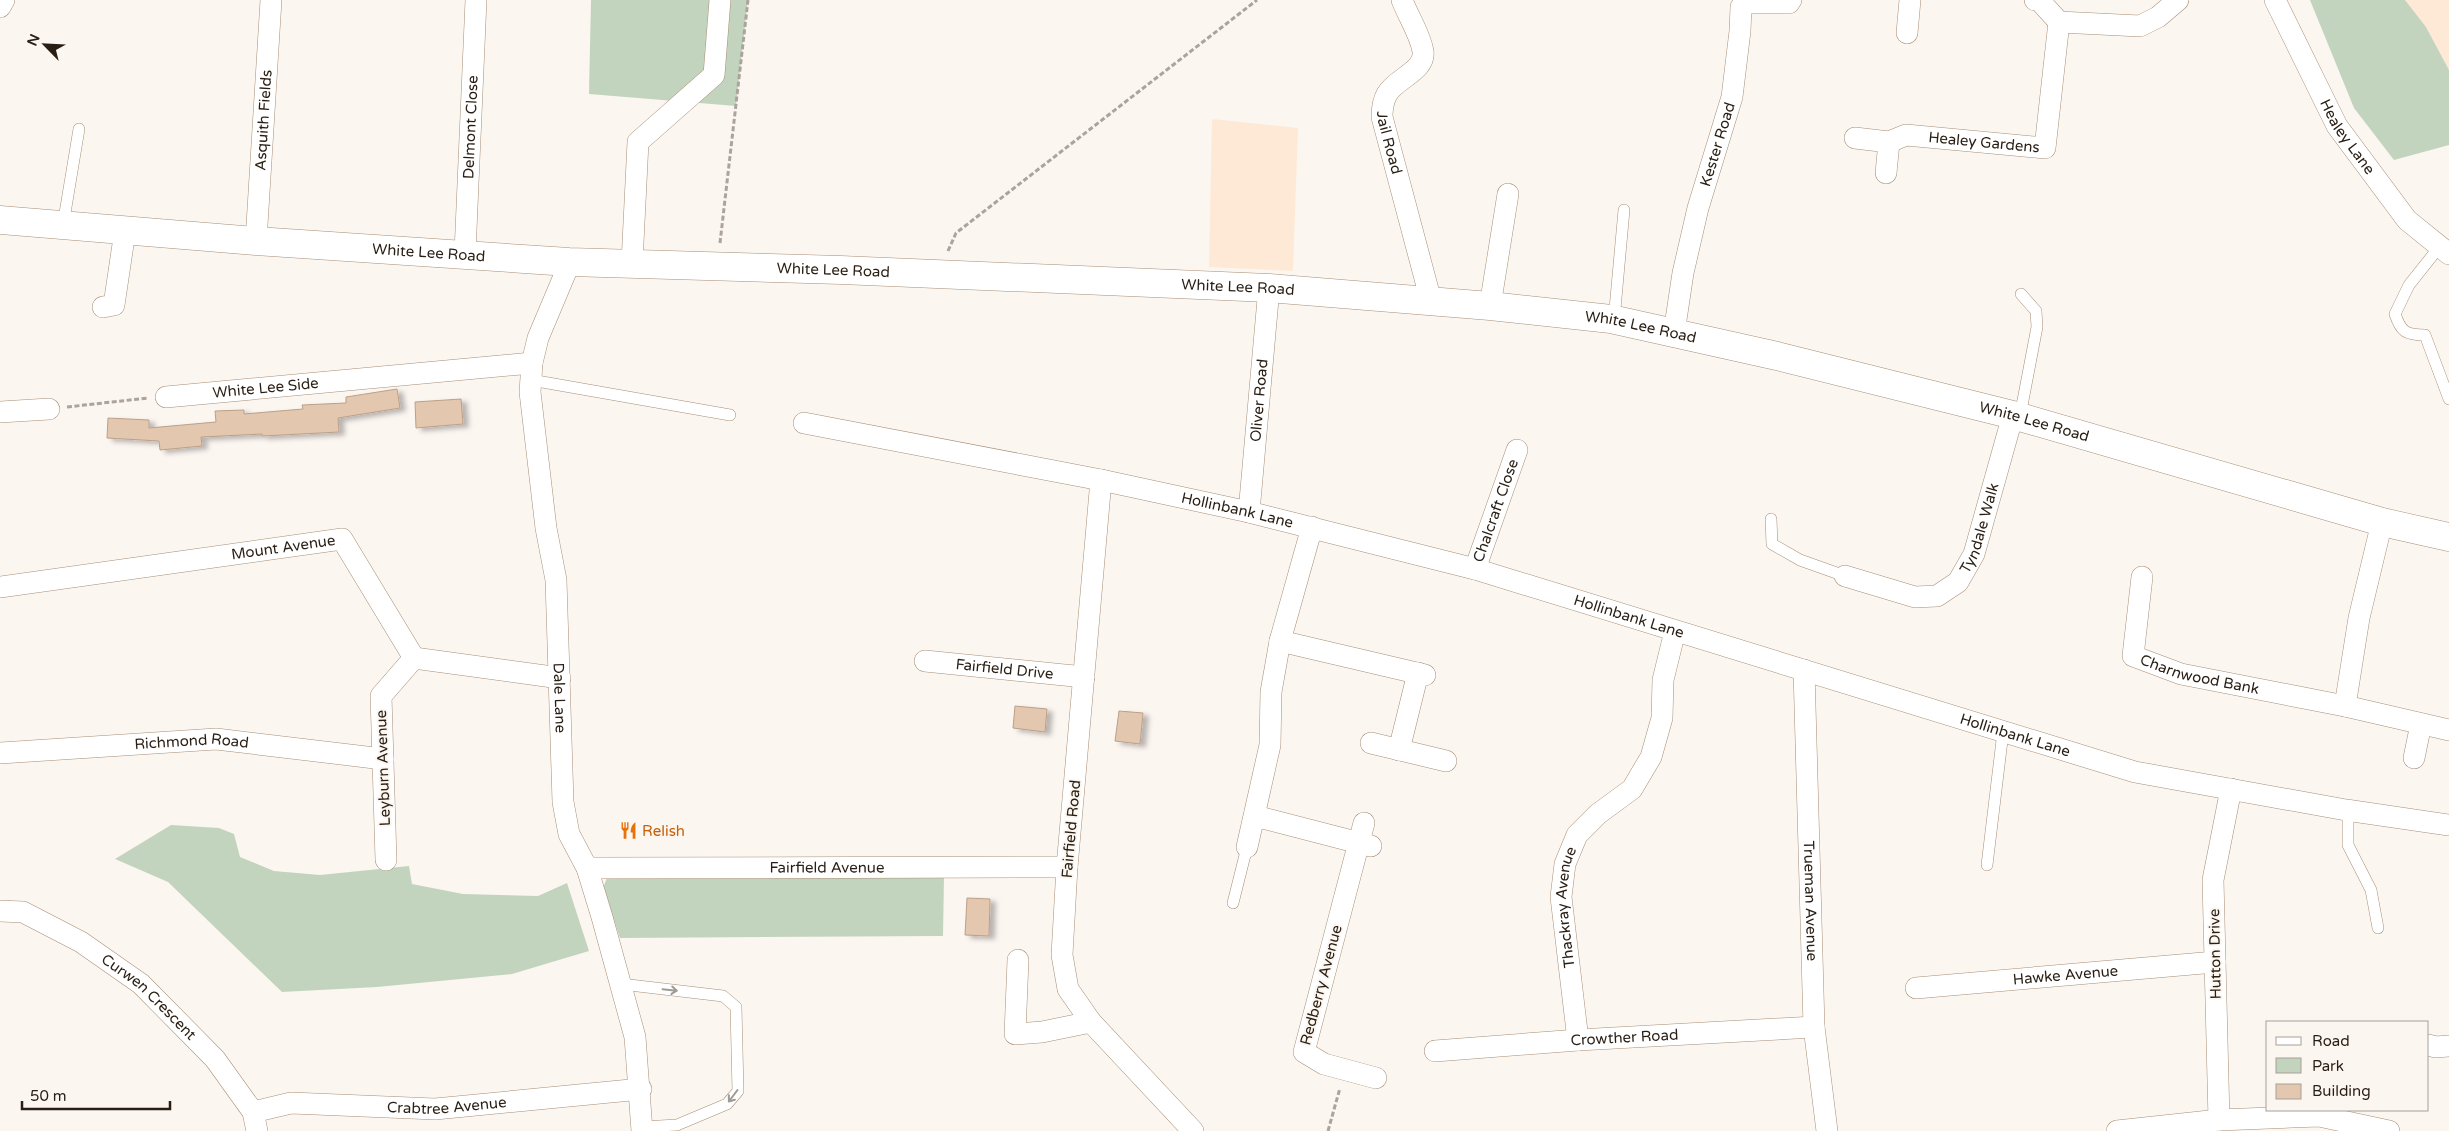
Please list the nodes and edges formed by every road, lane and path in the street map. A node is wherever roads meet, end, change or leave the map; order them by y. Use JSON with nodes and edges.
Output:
{"nodes":[{"id":1,"x":4,"y":0,"type":"edge"},
{"id":2,"x":271,"y":0,"type":"edge"},
{"id":3,"x":476,"y":0,"type":"edge"},
{"id":4,"x":720,"y":0,"type":"edge"},
{"id":5,"x":748,"y":0,"type":"edge"},
{"id":6,"x":1257,"y":0,"type":"edge"},
{"id":7,"x":1402,"y":0,"type":"edge"},
{"id":8,"x":1791,"y":0,"type":"edge"},
{"id":9,"x":1910,"y":0,"type":"edge"},
{"id":10,"x":2035,"y":0,"type":"edge"},
{"id":11,"x":2178,"y":0,"type":"edge"},
{"id":12,"x":2275,"y":0,"type":"edge"},
{"id":13,"x":0,"y":7,"type":"edge"},
{"id":14,"x":2059,"y":22,"type":"junction"},
{"id":15,"x":1908,"y":32,"type":"dead end"},
{"id":16,"x":79,"y":129,"type":"dead end"},
{"id":17,"x":1855,"y":138,"type":"dead end"},
{"id":18,"x":1889,"y":142,"type":"junction"},
{"id":19,"x":1886,"y":173,"type":"dead end"},
{"id":20,"x":1508,"y":194,"type":"dead end"},
{"id":21,"x":1624,"y":210,"type":"dead end"},
{"id":22,"x":0,"y":220,"type":"edge"},
{"id":23,"x":64,"y":225,"type":"junction"},
{"id":24,"x":125,"y":231,"type":"junction"},
{"id":25,"x":256,"y":241,"type":"junction"},
{"id":26,"x":2444,"y":250,"type":"edge"},
{"id":27,"x":465,"y":253,"type":"junction"},
{"id":28,"x":570,"y":262,"type":"junction"},
{"id":29,"x":632,"y":263,"type":"junction"},
{"id":30,"x":718,"y":266,"type":"junction"},
{"id":31,"x":939,"y":275,"type":"junction"},
{"id":32,"x":1269,"y":288,"type":"junction"},
{"id":33,"x":2021,"y":294,"type":"dead end"},
{"id":34,"x":1431,"y":301,"type":"junction"},
{"id":35,"x":1490,"y":306,"type":"junction"},
{"id":36,"x":103,"y":307,"type":"dead end"},
{"id":37,"x":1614,"y":320,"type":"junction"},
{"id":38,"x":1674,"y":333,"type":"junction"},
{"id":39,"x":532,"y":372,"type":"junction"},
{"id":40,"x":166,"y":397,"type":"joint"},
{"id":41,"x":2449,"y":399,"type":"edge"},
{"id":42,"x":49,"y":409,"type":"joint"},
{"id":43,"x":0,"y":412,"type":"edge"},
{"id":44,"x":730,"y":414,"type":"dead end"},
{"id":45,"x":2017,"y":416,"type":"junction"},
{"id":46,"x":804,"y":423,"type":"dead end"},
{"id":47,"x":1517,"y":450,"type":"dead end"},
{"id":48,"x":1101,"y":480,"type":"junction"},
{"id":49,"x":1249,"y":512,"type":"junction"},
{"id":50,"x":1771,"y":519,"type":"dead end"},
{"id":51,"x":2382,"y":522,"type":"junction"},
{"id":52,"x":1312,"y":528,"type":"junction"},
{"id":53,"x":2449,"y":537,"type":"edge"},
{"id":54,"x":1475,"y":569,"type":"junction"},
{"id":55,"x":1844,"y":576,"type":"joint"},
{"id":56,"x":2142,"y":577,"type":"dead end"},
{"id":57,"x":0,"y":587,"type":"edge"},
{"id":58,"x":1675,"y":631,"type":"junction"},
{"id":59,"x":1280,"y":642,"type":"junction"},
{"id":60,"x":414,"y":658,"type":"junction"},
{"id":61,"x":925,"y":661,"type":"dead end"},
{"id":62,"x":1804,"y":670,"type":"junction"},
{"id":63,"x":560,"y":678,"type":"junction"},
{"id":64,"x":1084,"y":678,"type":"junction"},
{"id":65,"x":2345,"y":706,"type":"junction"},
{"id":66,"x":2421,"y":724,"type":"junction"},
{"id":67,"x":2449,"y":730,"type":"edge"},
{"id":68,"x":2003,"y":732,"type":"junction"},
{"id":69,"x":1371,"y":743,"type":"dead end"},
{"id":70,"x":1399,"y":750,"type":"junction"},
{"id":71,"x":0,"y":752,"type":"edge"},
{"id":72,"x":2414,"y":758,"type":"dead end"},
{"id":73,"x":383,"y":759,"type":"junction"},
{"id":74,"x":1446,"y":761,"type":"dead end"},
{"id":75,"x":2231,"y":789,"type":"junction"},
{"id":76,"x":2348,"y":810,"type":"junction"},
{"id":77,"x":1256,"y":816,"type":"junction"},
{"id":78,"x":2449,"y":824,"type":"edge"},
{"id":79,"x":1247,"y":847,"type":"joint"},
{"id":80,"x":386,"y":860,"type":"dead end"},
{"id":81,"x":1987,"y":866,"type":"dead end"},
{"id":82,"x":1067,"y":867,"type":"junction"},
{"id":83,"x":587,"y":868,"type":"junction"},
{"id":84,"x":1233,"y":903,"type":"dead end"},
{"id":85,"x":0,"y":911,"type":"edge"},
{"id":86,"x":2378,"y":928,"type":"dead end"},
{"id":87,"x":1018,"y":960,"type":"dead end"},
{"id":88,"x":2215,"y":962,"type":"junction"},
{"id":89,"x":621,"y":984,"type":"junction"},
{"id":90,"x":1916,"y":988,"type":"dead end"},
{"id":91,"x":1090,"y":1022,"type":"junction"},
{"id":92,"x":1814,"y":1027,"type":"junction"},
{"id":93,"x":1578,"y":1040,"type":"junction"},
{"id":94,"x":2429,"y":1045,"type":"edge"},
{"id":95,"x":2449,"y":1046,"type":"edge"},
{"id":96,"x":1435,"y":1051,"type":"dead end"},
{"id":97,"x":1345,"y":1070,"type":"junction"},
{"id":98,"x":1376,"y":1078,"type":"dead end"},
{"id":99,"x":641,"y":1089,"type":"junction"},
{"id":100,"x":2219,"y":1120,"type":"junction"},
{"id":101,"x":255,"y":1122,"type":"edge"},
{"id":102,"x":642,"y":1129,"type":"edge"},
{"id":103,"x":1193,"y":1131,"type":"edge"},
{"id":104,"x":1328,"y":1131,"type":"edge"},
{"id":105,"x":1827,"y":1131,"type":"edge"},
{"id":106,"x":2117,"y":1131,"type":"edge"},
{"id":107,"x":2389,"y":1131,"type":"edge"}],
"edges":[{"from":1,"to":13,"type":"street"},
{"from":2,"to":25,"type":"street","name":"Asquith Fields"},
{"from":3,"to":27,"type":"street","name":"Delmont Close"},
{"from":4,"to":29,"type":"street"},
{"from":5,"to":30,"type":"path"},
{"from":6,"to":31,"type":"path"},
{"from":7,"to":34,"type":"street","name":"Jail Road"},
{"from":8,"to":38,"type":"street","name":"Kester Road"},
{"from":9,"to":15,"type":"street"},
{"from":10,"to":14,"type":"street"},
{"from":11,"to":14,"type":"street"},
{"from":12,"to":26,"type":"street","name":"Healey Lane"},
{"from":14,"to":18,"type":"street","name":"Healey Gardens"},
{"from":16,"to":23,"type":"lane"},
{"from":17,"to":18,"type":"street","name":"Healey Gardens"},
{"from":18,"to":19,"type":"street"},
{"from":20,"to":35,"type":"street"},
{"from":21,"to":37,"type":"lane"},
{"from":22,"to":23,"type":"main road","name":"White Lee Road"},
{"from":23,"to":24,"type":"main road","name":"White Lee Road"},
{"from":24,"to":25,"type":"main road","name":"White Lee Road"},
{"from":24,"to":36,"type":"street"},
{"from":25,"to":27,"type":"main road","name":"White Lee Road"},
{"from":26,"to":41,"type":"lane"},
{"from":27,"to":28,"type":"main road","name":"White Lee Road"},
{"from":28,"to":29,"type":"main road","name":"White Lee Road"},
{"from":28,"to":39,"type":"street","name":"Dale Lane"},
{"from":29,"to":30,"type":"main road","name":"White Lee Road"},
{"from":30,"to":31,"type":"main road","name":"White Lee Road"},
{"from":31,"to":32,"type":"main road","name":"White Lee Road"},
{"from":32,"to":34,"type":"main road","name":"White Lee Road"},
{"from":32,"to":49,"type":"street","name":"Oliver Road"},
{"from":33,"to":45,"type":"lane"},
{"from":34,"to":35,"type":"main road","name":"White Lee Road"},
{"from":35,"to":37,"type":"main road","name":"White Lee Road"},
{"from":37,"to":38,"type":"main road","name":"White Lee Road"},
{"from":38,"to":45,"type":"main road","name":"White Lee Road"},
{"from":39,"to":40,"type":"street","name":"White Lee Side"},
{"from":39,"to":44,"type":"lane"},
{"from":39,"to":63,"type":"street","name":"Dale Lane"},
{"from":40,"to":42,"type":"path"},
{"from":42,"to":43,"type":"street"},
{"from":45,"to":51,"type":"main road","name":"White Lee Road"},
{"from":45,"to":55,"type":"street","name":"Tyndale Walk"},
{"from":46,"to":48,"type":"street","name":"Hollinbank Lane"},
{"from":47,"to":54,"type":"street","name":"Chalcraft Close"},
{"from":48,"to":49,"type":"street","name":"Hollinbank Lane"},
{"from":48,"to":64,"type":"street","name":"Fairfield Road"},
{"from":49,"to":52,"type":"street","name":"Hollinbank Lane"},
{"from":50,"to":55,"type":"lane"},
{"from":51,"to":53,"type":"main road","name":"White Lee Road"},
{"from":51,"to":65,"type":"street"},
{"from":52,"to":54,"type":"street","name":"Hollinbank Lane"},
{"from":52,"to":59,"type":"street"},
{"from":54,"to":58,"type":"street","name":"Hollinbank Lane"},
{"from":56,"to":65,"type":"street","name":"Charnwood Bank"},
{"from":57,"to":60,"type":"street","name":"Mount Avenue"},
{"from":58,"to":62,"type":"street","name":"Hollinbank Lane"},
{"from":58,"to":93,"type":"street","name":"Thackray Avenue"},
{"from":59,"to":70,"type":"street"},
{"from":59,"to":77,"type":"street"},
{"from":60,"to":63,"type":"street"},
{"from":60,"to":73,"type":"street","name":"Leyburn Avenue"},
{"from":61,"to":64,"type":"street","name":"Fairfield Drive"},
{"from":62,"to":68,"type":"street","name":"Hollinbank Lane"},
{"from":62,"to":92,"type":"street","name":"Trueman Avenue"},
{"from":63,"to":83,"type":"street","name":"Dale Lane"},
{"from":64,"to":82,"type":"street","name":"Fairfield Road"},
{"from":65,"to":66,"type":"street","name":"Charnwood Bank"},
{"from":66,"to":67,"type":"street","name":"Charnwood Bank"},
{"from":66,"to":72,"type":"street"},
{"from":68,"to":75,"type":"street","name":"Hollinbank Lane"},
{"from":68,"to":81,"type":"lane"},
{"from":69,"to":70,"type":"street"},
{"from":70,"to":74,"type":"street"},
{"from":71,"to":73,"type":"street","name":"Richmond Road"},
{"from":73,"to":80,"type":"street","name":"Leyburn Avenue"},
{"from":75,"to":76,"type":"street","name":"Hollinbank Lane"},
{"from":75,"to":88,"type":"street","name":"Hutton Drive"},
{"from":76,"to":78,"type":"street","name":"Hollinbank Lane"},
{"from":76,"to":86,"type":"lane"},
{"from":77,"to":79,"type":"street"},
{"from":77,"to":97,"type":"street","name":"Redberry Avenue"},
{"from":79,"to":84,"type":"lane"},
{"from":82,"to":83,"type":"street","name":"Fairfield Avenue"},
{"from":82,"to":91,"type":"street","name":"Fairfield Road"},
{"from":83,"to":89,"type":"street","name":"Dale Lane"},
{"from":85,"to":101,"type":"street","name":"Curwen Crescent"},
{"from":87,"to":91,"type":"street"},
{"from":88,"to":90,"type":"street","name":"Hawke Avenue"},
{"from":88,"to":100,"type":"street","name":"Hutton Drive"},
{"from":89,"to":99,"type":"street","name":"Dale Lane"},
{"from":89,"to":102,"type":"lane","one_way":true},
{"from":91,"to":103,"type":"street","name":"Fairfield Road"},
{"from":92,"to":93,"type":"street","name":"Crowther Road"},
{"from":92,"to":105,"type":"street","name":"Trueman Avenue"},
{"from":93,"to":96,"type":"street","name":"Crowther Road"},
{"from":94,"to":95,"type":"street"},
{"from":97,"to":98,"type":"street","name":"Redberry Avenue"},
{"from":97,"to":104,"type":"path"},
{"from":99,"to":101,"type":"street","name":"Crabtree Avenue"},
{"from":99,"to":102,"type":"street","name":"Dale Lane"},
{"from":100,"to":106,"type":"street"},
{"from":100,"to":107,"type":"street"}]}
